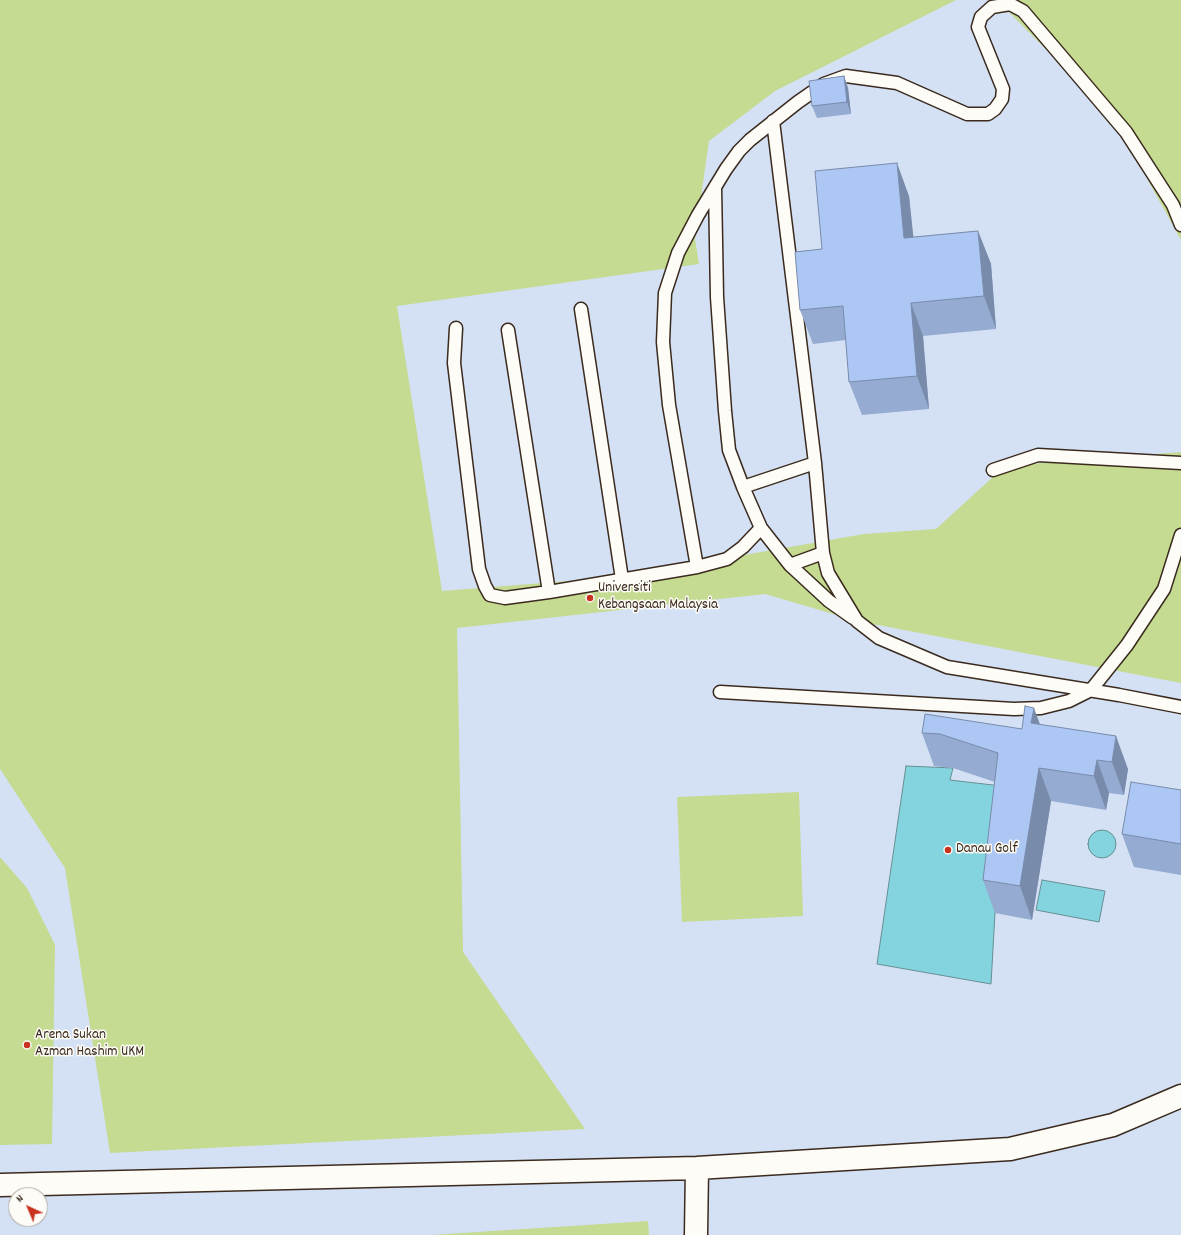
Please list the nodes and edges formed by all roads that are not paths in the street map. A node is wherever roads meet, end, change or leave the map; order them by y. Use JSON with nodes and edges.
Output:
{"nodes":[{"id":1,"x":773,"y":121,"type":"junction"},
{"id":2,"x":715,"y":187,"type":"junction"},
{"id":3,"x":1181,"y":225,"type":"edge"},
{"id":4,"x":581,"y":309,"type":"dead end"},
{"id":5,"x":456,"y":328,"type":"dead end"},
{"id":6,"x":508,"y":330,"type":"dead end"},
{"id":7,"x":815,"y":463,"type":"junction"},
{"id":8,"x":1181,"y":463,"type":"edge"},
{"id":9,"x":993,"y":470,"type":"dead end"},
{"id":10,"x":743,"y":487,"type":"junction"},
{"id":11,"x":761,"y":528,"type":"junction"},
{"id":12,"x":1181,"y":535,"type":"edge"},
{"id":13,"x":823,"y":553,"type":"junction"},
{"id":14,"x":790,"y":564,"type":"junction"},
{"id":15,"x":697,"y":567,"type":"junction"},
{"id":16,"x":622,"y":579,"type":"junction"},
{"id":17,"x":549,"y":592,"type":"junction"},
{"id":18,"x":857,"y":622,"type":"junction"},
{"id":19,"x":1091,"y":690,"type":"junction"},
{"id":20,"x":720,"y":692,"type":"dead end"},
{"id":21,"x":1181,"y":706,"type":"edge"},
{"id":22,"x":1181,"y":1096,"type":"edge"},
{"id":23,"x":697,"y":1168,"type":"junction"},
{"id":24,"x":0,"y":1185,"type":"edge"},
{"id":25,"x":696,"y":1235,"type":"edge"}],
"edges":[{"from":1,"to":2,"type":"lane"},
{"from":1,"to":3,"type":"lane"},
{"from":1,"to":7,"type":"lane"},
{"from":2,"to":10,"type":"lane"},
{"from":2,"to":15,"type":"lane"},
{"from":4,"to":16,"type":"lane"},
{"from":5,"to":17,"type":"lane"},
{"from":6,"to":17,"type":"lane"},
{"from":7,"to":10,"type":"lane"},
{"from":7,"to":13,"type":"lane"},
{"from":8,"to":9,"type":"lane"},
{"from":10,"to":11,"type":"lane"},
{"from":11,"to":14,"type":"lane"},
{"from":11,"to":15,"type":"lane"},
{"from":12,"to":19,"type":"lane"},
{"from":13,"to":14,"type":"lane"},
{"from":13,"to":18,"type":"lane"},
{"from":14,"to":18,"type":"lane"},
{"from":15,"to":16,"type":"lane"},
{"from":16,"to":17,"type":"lane"},
{"from":18,"to":19,"type":"lane"},
{"from":19,"to":20,"type":"lane"},
{"from":19,"to":21,"type":"lane"},
{"from":22,"to":23,"type":"street"},
{"from":23,"to":24,"type":"street"},
{"from":23,"to":25,"type":"street"}]}
